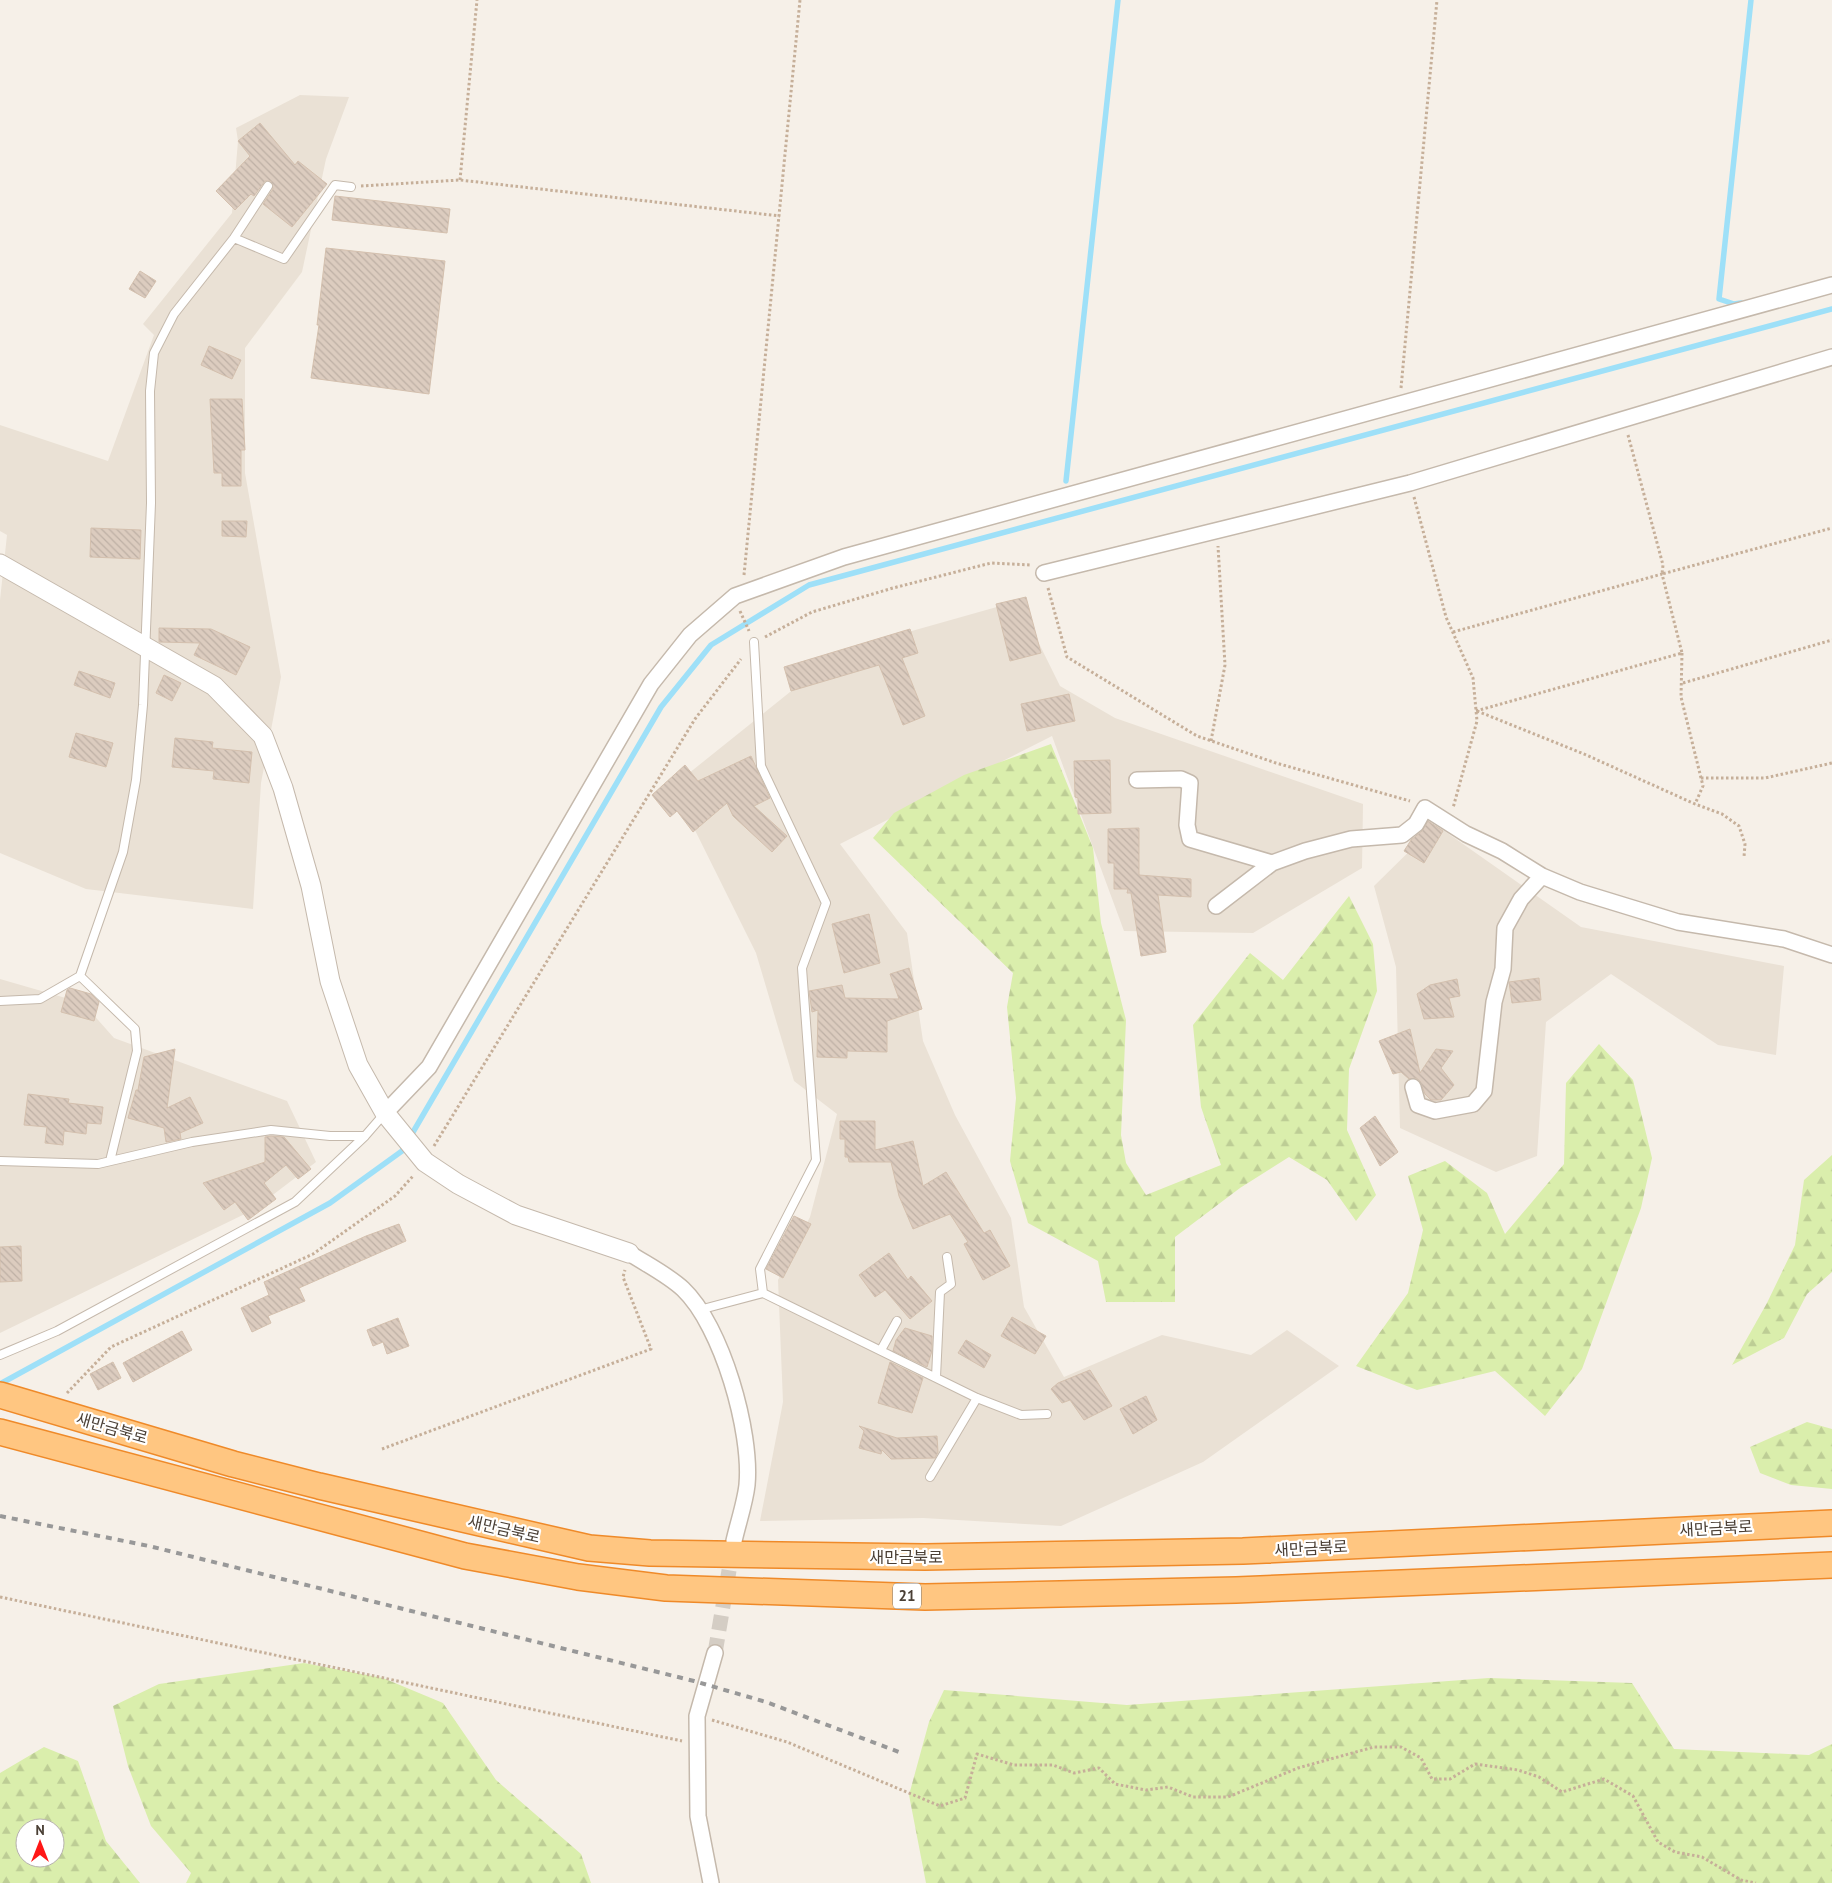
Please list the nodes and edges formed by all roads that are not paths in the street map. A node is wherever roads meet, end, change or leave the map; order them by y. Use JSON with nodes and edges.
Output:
{"nodes":[{"id":1,"x":268,"y":186,"type":"dead end"},
{"id":2,"x":351,"y":187,"type":"road end"},
{"id":3,"x":234,"y":238,"type":"junction"},
{"id":4,"x":1832,"y":285,"type":"edge"},
{"id":5,"x":1832,"y":357,"type":"edge"},
{"id":6,"x":0,"y":564,"type":"edge"},
{"id":7,"x":1044,"y":573,"type":"road end"},
{"id":8,"x":754,"y":642,"type":"road end"},
{"id":9,"x":144,"y":646,"type":"junction"},
{"id":10,"x":1137,"y":780,"type":"dead end"},
{"id":11,"x":1272,"y":863,"type":"junction"},
{"id":12,"x":1542,"y":876,"type":"junction"},
{"id":13,"x":1216,"y":906,"type":"dead end"},
{"id":14,"x":1832,"y":955,"type":"edge"},
{"id":15,"x":80,"y":976,"type":"junction"},
{"id":16,"x":0,"y":1001,"type":"edge"},
{"id":17,"x":1413,"y":1088,"type":"dead end"},
{"id":18,"x":385,"y":1113,"type":"junction"},
{"id":19,"x":365,"y":1136,"type":"junction"},
{"id":20,"x":0,"y":1161,"type":"edge"},
{"id":21,"x":110,"y":1161,"type":"junction"},
{"id":22,"x":629,"y":1253,"type":"joint"},
{"id":23,"x":947,"y":1257,"type":"dead end"},
{"id":24,"x":764,"y":1293,"type":"junction"},
{"id":25,"x":699,"y":1310,"type":"junction"},
{"id":26,"x":898,"y":1321,"type":"dead end"},
{"id":27,"x":881,"y":1350,"type":"junction"},
{"id":28,"x":0,"y":1355,"type":"edge"},
{"id":29,"x":936,"y":1377,"type":"junction"},
{"id":30,"x":8,"y":1398,"type":"edge"},
{"id":31,"x":977,"y":1398,"type":"junction"},
{"id":32,"x":1047,"y":1414,"type":"dead end"},
{"id":33,"x":0,"y":1432,"type":"edge"},
{"id":34,"x":930,"y":1477,"type":"dead end"},
{"id":35,"x":1832,"y":1523,"type":"edge"},
{"id":36,"x":734,"y":1541,"type":"tunnel mouth"},
{"id":37,"x":1832,"y":1565,"type":"edge"},
{"id":38,"x":715,"y":1653,"type":"tunnel mouth"},
{"id":39,"x":711,"y":1883,"type":"edge"}],
"edges":[{"from":1,"to":3,"type":"lane"},
{"from":2,"to":3,"type":"lane"},
{"from":3,"to":9,"type":"lane"},
{"from":4,"to":18,"type":"street"},
{"from":5,"to":7,"type":"street"},
{"from":6,"to":9,"type":"street"},
{"from":8,"to":24,"type":"lane"},
{"from":9,"to":15,"type":"lane"},
{"from":9,"to":18,"type":"street"},
{"from":10,"to":11,"type":"street"},
{"from":11,"to":12,"type":"street"},
{"from":11,"to":13,"type":"street"},
{"from":12,"to":14,"type":"street"},
{"from":12,"to":17,"type":"street"},
{"from":15,"to":16,"type":"lane"},
{"from":15,"to":21,"type":"lane"},
{"from":18,"to":19,"type":"lane"},
{"from":18,"to":22,"type":"street"},
{"from":19,"to":21,"type":"lane"},
{"from":19,"to":28,"type":"lane"},
{"from":20,"to":21,"type":"lane"},
{"from":22,"to":25,"type":"street"},
{"from":23,"to":29,"type":"lane"},
{"from":24,"to":25,"type":"lane"},
{"from":24,"to":27,"type":"lane"},
{"from":25,"to":36,"type":"street"},
{"from":26,"to":27,"type":"lane"},
{"from":27,"to":29,"type":"lane"},
{"from":29,"to":31,"type":"lane"},
{"from":30,"to":35,"type":"highway","name":"새만금북로"},
{"from":31,"to":32,"type":"lane"},
{"from":31,"to":34,"type":"lane"},
{"from":33,"to":37,"type":"highway","name":"새만금북로","number":"21"},
{"from":38,"to":39,"type":"street"}]}
